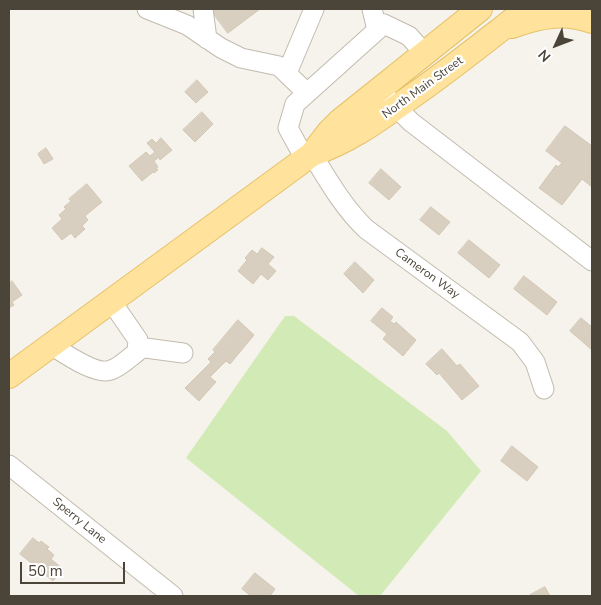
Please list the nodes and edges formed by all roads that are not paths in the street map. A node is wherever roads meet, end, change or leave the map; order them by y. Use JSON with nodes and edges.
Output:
{"nodes":[{"id":1,"x":148,"y":9,"type":"edge"},
{"id":2,"x":203,"y":9,"type":"edge"},
{"id":3,"x":314,"y":9,"type":"edge"},
{"id":4,"x":372,"y":9,"type":"edge"},
{"id":5,"x":480,"y":9,"type":"edge"},
{"id":6,"x":527,"y":9,"type":"edge"},
{"id":7,"x":592,"y":21,"type":"edge"},
{"id":8,"x":377,"y":30,"type":"junction"},
{"id":9,"x":496,"y":33,"type":"junction"},
{"id":10,"x":207,"y":39,"type":"junction"},
{"id":11,"x":425,"y":54,"type":"junction"},
{"id":12,"x":287,"y":74,"type":"junction"},
{"id":13,"x":380,"y":89,"type":"junction"},
{"id":14,"x":307,"y":93,"type":"junction"},
{"id":15,"x":396,"y":108,"type":"junction"},
{"id":16,"x":309,"y":156,"type":"junction"},
{"id":17,"x":592,"y":261,"type":"edge"},
{"id":18,"x":110,"y":302,"type":"junction"},
{"id":19,"x":51,"y":345,"type":"junction"},
{"id":20,"x":138,"y":348,"type":"junction"},
{"id":21,"x":182,"y":353,"type":"dead end"},
{"id":22,"x":9,"y":376,"type":"edge"},
{"id":23,"x":544,"y":389,"type":"dead end"},
{"id":24,"x":9,"y":465,"type":"edge"},
{"id":25,"x":173,"y":596,"type":"edge"}],
"edges":[{"from":1,"to":10,"type":"street"},
{"from":2,"to":10,"type":"street"},
{"from":3,"to":12,"type":"street"},
{"from":4,"to":8,"type":"street"},
{"from":5,"to":11,"type":"main road","name":"North Main Street"},
{"from":6,"to":9,"type":"main road","name":"North Main Street"},
{"from":7,"to":9,"type":"main road"},
{"from":8,"to":11,"type":"street"},
{"from":8,"to":14,"type":"street","name":"Cameron Way"},
{"from":9,"to":15,"type":"main road","name":"North Main Street"},
{"from":10,"to":12,"type":"street"},
{"from":11,"to":13,"type":"main road","name":"North Main Street"},
{"from":12,"to":14,"type":"street"},
{"from":13,"to":15,"type":"street"},
{"from":13,"to":16,"type":"main road","name":"North Main Street"},
{"from":14,"to":16,"type":"street","name":"Cameron Way"},
{"from":15,"to":16,"type":"main road","name":"North Main Street"},
{"from":15,"to":17,"type":"street"},
{"from":16,"to":18,"type":"main road","name":"North Main Street"},
{"from":16,"to":23,"type":"street","name":"Cameron Way"},
{"from":18,"to":19,"type":"main road","name":"North Main Street"},
{"from":18,"to":20,"type":"street"},
{"from":19,"to":20,"type":"street"},
{"from":19,"to":22,"type":"main road","name":"North Main Street"},
{"from":20,"to":21,"type":"street"},
{"from":24,"to":25,"type":"street","name":"Sperry Lane"}]}
